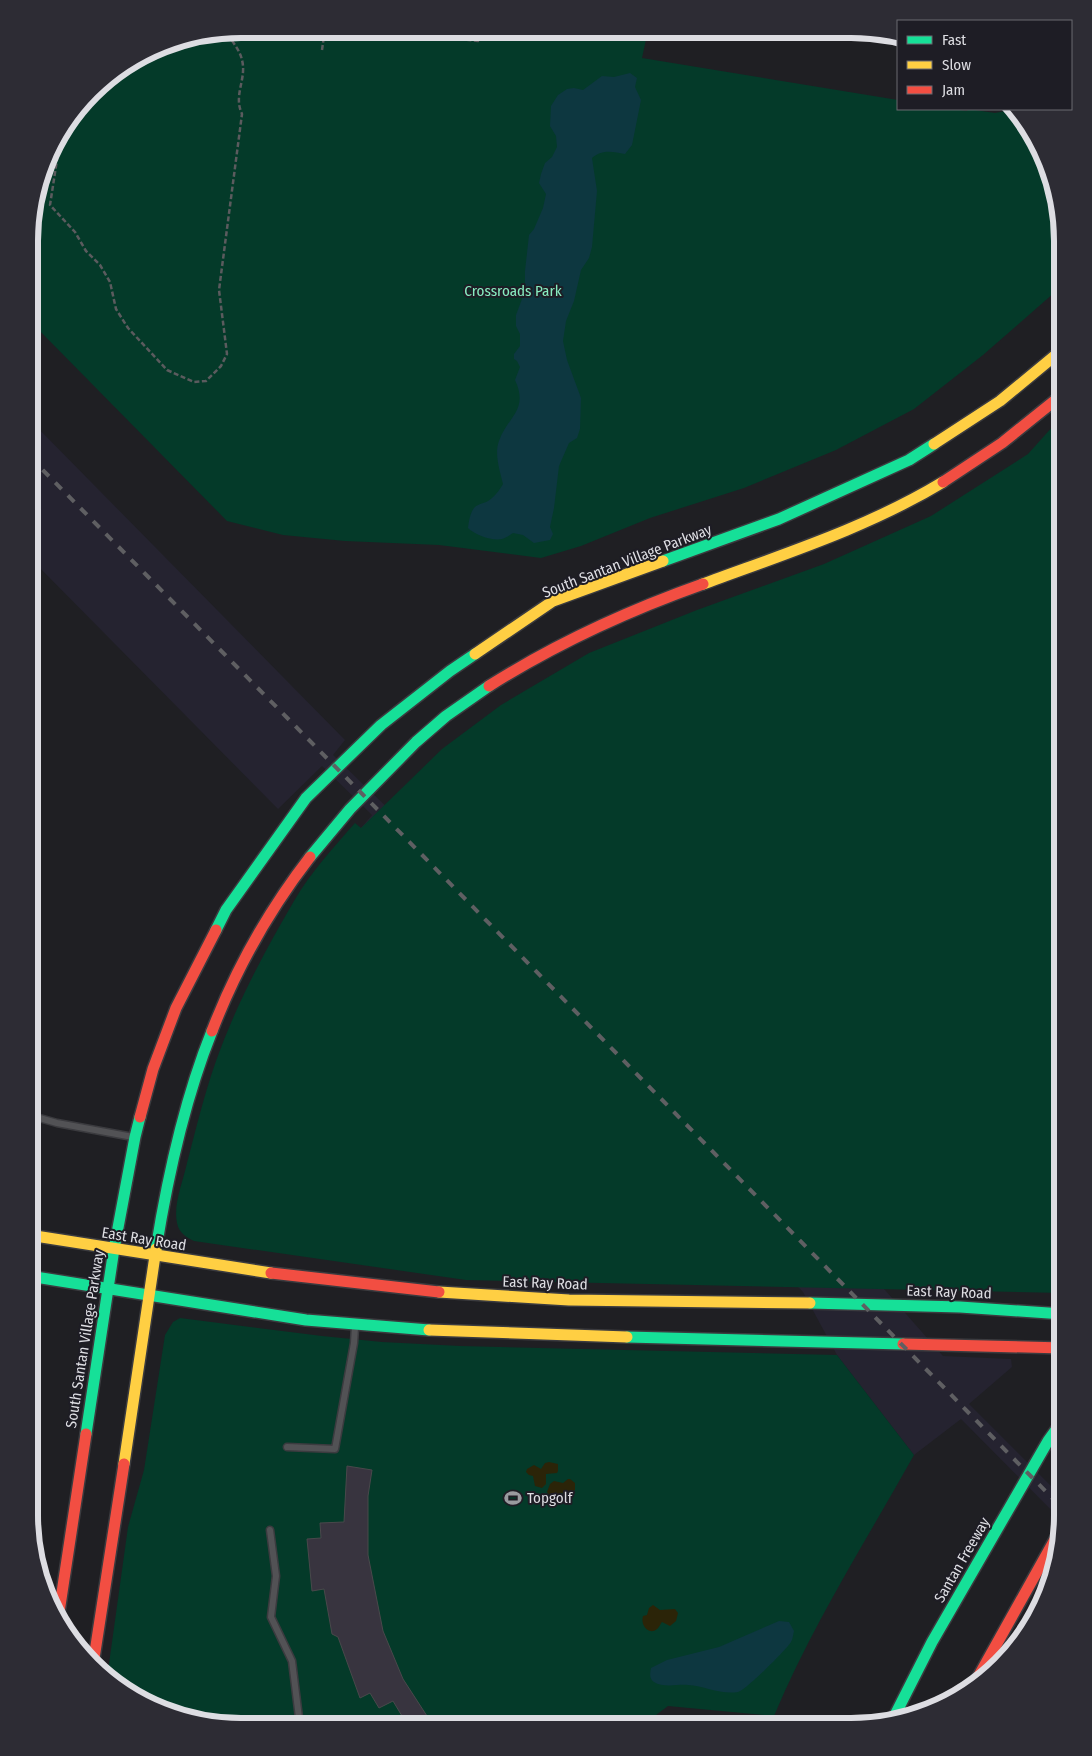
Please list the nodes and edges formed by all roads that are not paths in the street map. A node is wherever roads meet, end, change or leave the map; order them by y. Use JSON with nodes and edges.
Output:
{"nodes":[{"id":1,"x":1054,"y":356,"type":"edge"},
{"id":2,"x":1054,"y":402,"type":"edge"},
{"id":3,"x":38,"y":1118,"type":"edge"},
{"id":4,"x":135,"y":1137,"type":"junction"},
{"id":5,"x":38,"y":1236,"type":"edge"},
{"id":6,"x":114,"y":1249,"type":"junction"},
{"id":7,"x":156,"y":1256,"type":"junction"},
{"id":8,"x":38,"y":1277,"type":"edge"},
{"id":9,"x":108,"y":1288,"type":"junction"},
{"id":10,"x":150,"y":1296,"type":"junction"},
{"id":11,"x":1054,"y":1313,"type":"edge"},
{"id":12,"x":355,"y":1325,"type":"junction"},
{"id":13,"x":1054,"y":1348,"type":"edge"},
{"id":14,"x":1054,"y":1433,"type":"edge"},
{"id":15,"x":287,"y":1447,"type":"dead end"},
{"id":16,"x":270,"y":1530,"type":"dead end"},
{"id":17,"x":1053,"y":1543,"type":"edge"},
{"id":18,"x":60,"y":1608,"type":"edge"},
{"id":19,"x":94,"y":1656,"type":"edge"},
{"id":20,"x":982,"y":1671,"type":"edge"},
{"id":21,"x":896,"y":1714,"type":"edge"},
{"id":22,"x":299,"y":1718,"type":"edge"}],
"edges":[{"from":1,"to":4,"type":"main road","name":"South Santan Village Parkway"},
{"from":2,"to":7,"type":"main road"},
{"from":3,"to":4,"type":"lane"},
{"from":4,"to":6,"type":"main road","name":"South Santan Village Parkway"},
{"from":5,"to":6,"type":"main road","name":"East Ray Road"},
{"from":6,"to":7,"type":"main road","name":"East Ray Road"},
{"from":6,"to":9,"type":"main road","name":"South Santan Village Parkway"},
{"from":7,"to":10,"type":"main road"},
{"from":7,"to":11,"type":"main road","name":"East Ray Road"},
{"from":8,"to":9,"type":"main road"},
{"from":9,"to":10,"type":"main road"},
{"from":9,"to":18,"type":"main road","name":"South Santan Village Parkway"},
{"from":10,"to":12,"type":"main road"},
{"from":10,"to":19,"type":"main road"},
{"from":12,"to":13,"type":"main road"},
{"from":12,"to":15,"type":"lane"},
{"from":14,"to":21,"type":"main road","name":"Santan Freeway"},
{"from":16,"to":22,"type":"lane"},
{"from":17,"to":20,"type":"main road"}]}
